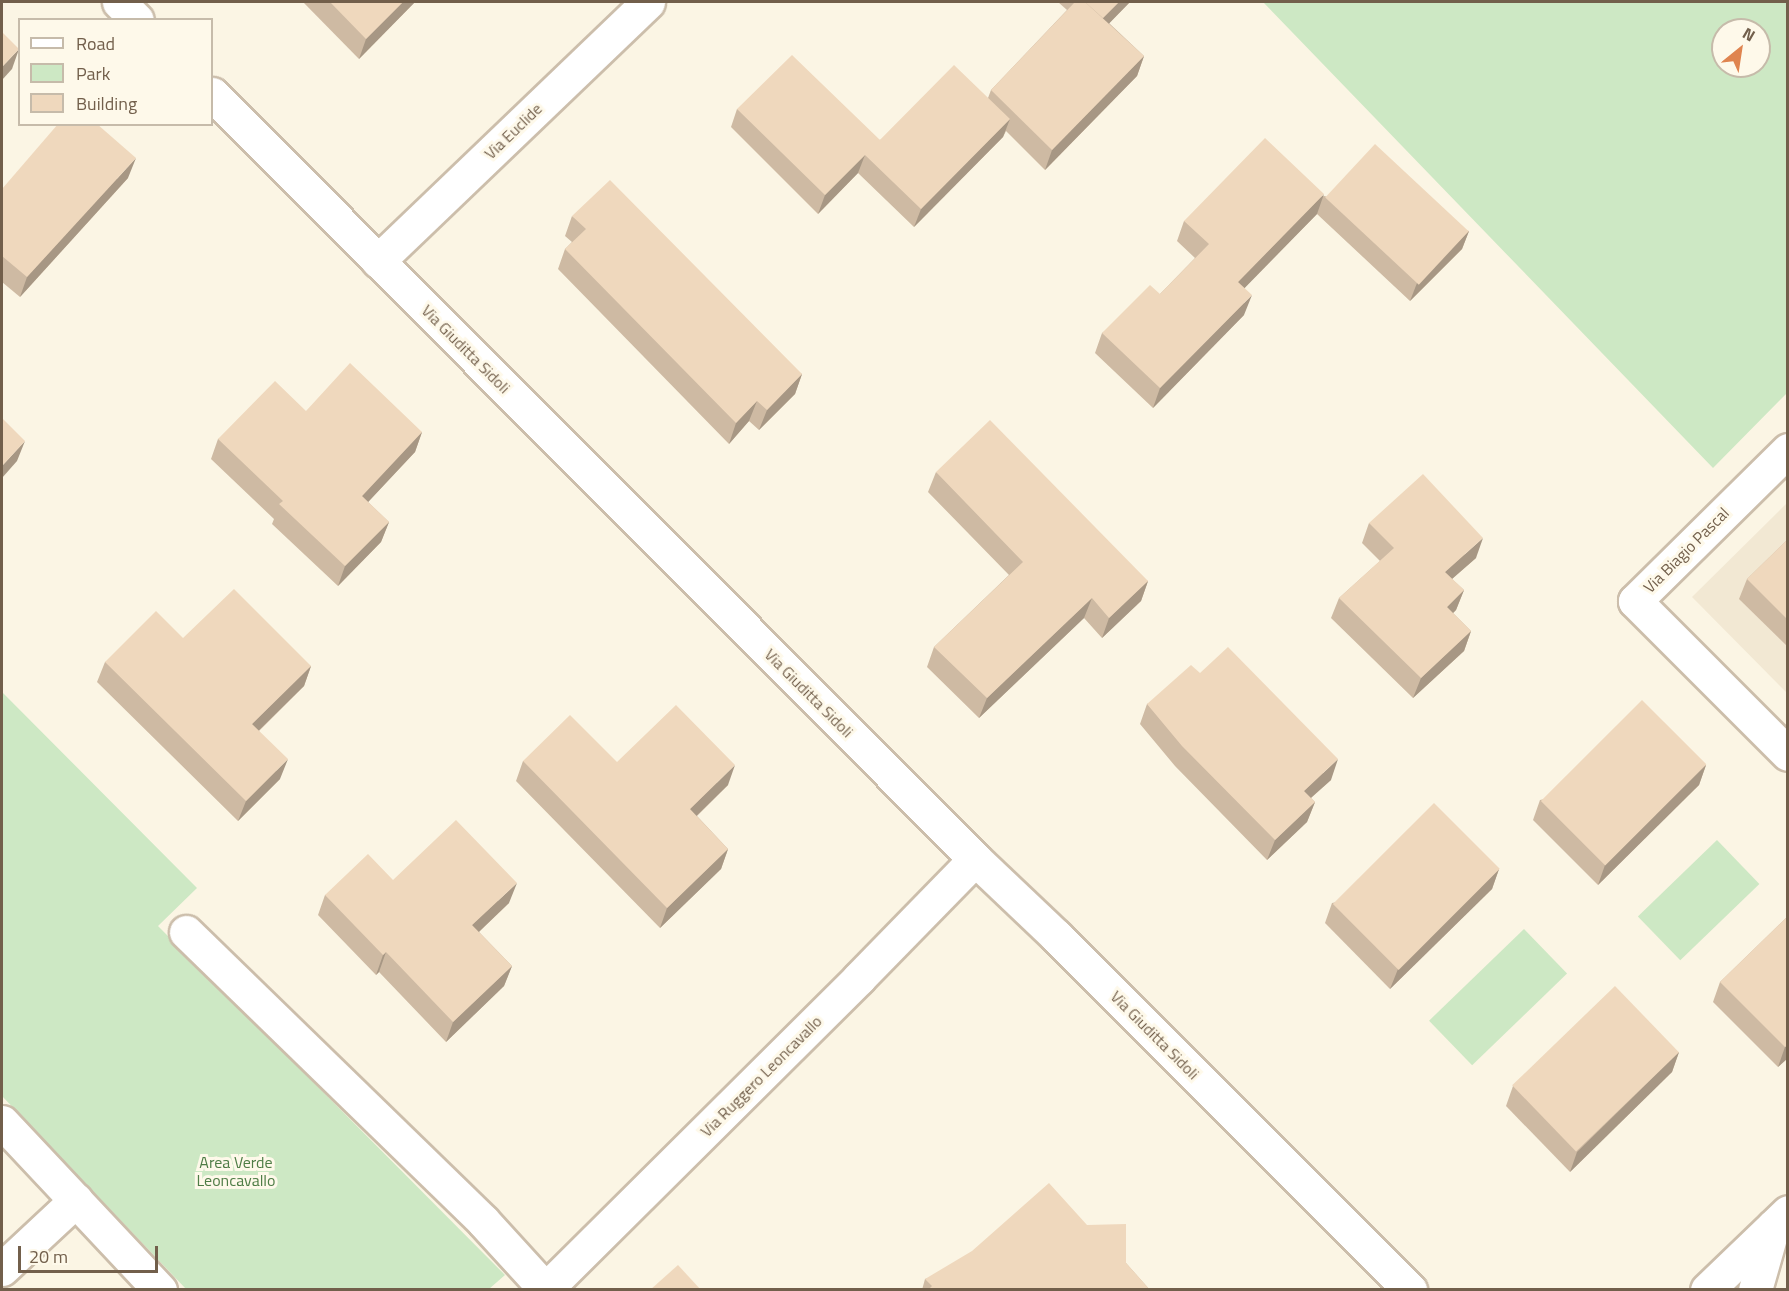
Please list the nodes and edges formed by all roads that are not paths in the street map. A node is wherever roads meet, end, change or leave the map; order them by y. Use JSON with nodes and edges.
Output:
{"nodes":[{"id":1,"x":119,"y":2,"type":"edge"},
{"id":2,"x":648,"y":2,"type":"edge"},
{"id":3,"x":135,"y":18,"type":"edge"},
{"id":4,"x":213,"y":95,"type":"edge"},
{"id":5,"x":378,"y":261,"type":"junction"},
{"id":6,"x":1788,"y":450,"type":"edge"},
{"id":7,"x":1788,"y":754,"type":"edge"},
{"id":8,"x":975,"y":859,"type":"junction"},
{"id":9,"x":186,"y":933,"type":"dead end"},
{"id":10,"x":2,"y":1122,"type":"edge"},
{"id":11,"x":76,"y":1200,"type":"junction"},
{"id":12,"x":1781,"y":1219,"type":"edge"},
{"id":13,"x":2,"y":1269,"type":"edge"},
{"id":14,"x":545,"y":1289,"type":"edge"},
{"id":15,"x":160,"y":1290,"type":"edge"},
{"id":16,"x":1410,"y":1290,"type":"edge"},
{"id":17,"x":1707,"y":1290,"type":"edge"},
{"id":18,"x":1755,"y":1290,"type":"edge"}],
"edges":[{"from":1,"to":3,"type":"street"},
{"from":2,"to":5,"type":"street","name":"Via Euclide"},
{"from":4,"to":5,"type":"street","name":"Via Giuditta Sidoli"},
{"from":5,"to":8,"type":"street","name":"Via Giuditta Sidoli"},
{"from":6,"to":7,"type":"street","name":"Via Biagio Pascal"},
{"from":8,"to":14,"type":"street","name":"Via Ruggero Leoncavallo"},
{"from":8,"to":16,"type":"street","name":"Via Giuditta Sidoli"},
{"from":9,"to":14,"type":"street"},
{"from":10,"to":11,"type":"street"},
{"from":11,"to":13,"type":"street"},
{"from":11,"to":15,"type":"street"},
{"from":12,"to":17,"type":"street"},
{"from":12,"to":18,"type":"street"}]}
